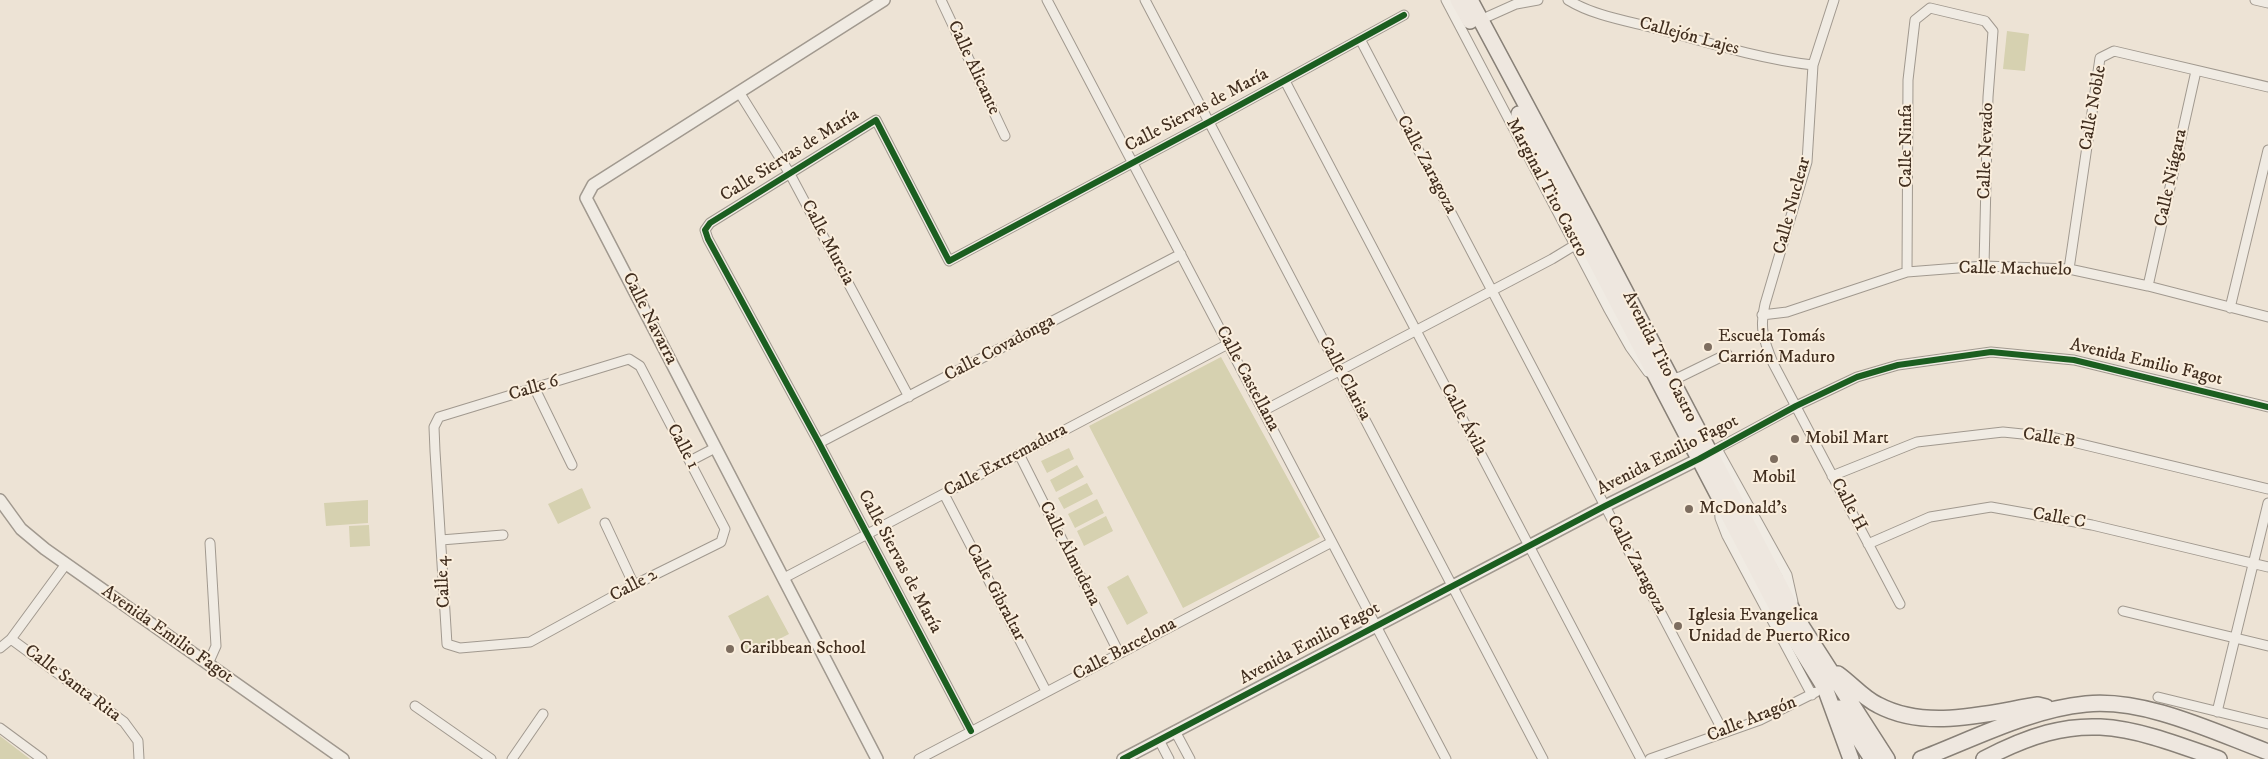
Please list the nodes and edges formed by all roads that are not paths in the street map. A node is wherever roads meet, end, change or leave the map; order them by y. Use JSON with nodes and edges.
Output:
{"nodes":[{"id":1,"x":884,"y":0,"type":"edge"},
{"id":2,"x":942,"y":0,"type":"edge"},
{"id":3,"x":1047,"y":0,"type":"edge"},
{"id":4,"x":1145,"y":0,"type":"edge"},
{"id":5,"x":1446,"y":0,"type":"edge"},
{"id":6,"x":1458,"y":0,"type":"edge"},
{"id":7,"x":1470,"y":0,"type":"edge"},
{"id":8,"x":1538,"y":0,"type":"edge"},
{"id":9,"x":1568,"y":0,"type":"edge"},
{"id":10,"x":1834,"y":0,"type":"edge"},
{"id":11,"x":2255,"y":0,"type":"edge"},
{"id":12,"x":2268,"y":3,"type":"edge"},
{"id":13,"x":1404,"y":15,"type":"dead end"},
{"id":14,"x":1471,"y":25,"type":"junction"},
{"id":15,"x":1993,"y":37,"type":"joint"},
{"id":16,"x":1360,"y":39,"type":"junction"},
{"id":17,"x":1813,"y":65,"type":"junction"},
{"id":18,"x":2196,"y":71,"type":"junction"},
{"id":19,"x":1285,"y":81,"type":"junction"},
{"id":20,"x":2268,"y":88,"type":"edge"},
{"id":21,"x":739,"y":92,"type":"junction"},
{"id":22,"x":1209,"y":122,"type":"junction"},
{"id":23,"x":1006,"y":136,"type":"dead end"},
{"id":24,"x":2268,"y":150,"type":"edge"},
{"id":25,"x":1133,"y":163,"type":"junction"},
{"id":26,"x":790,"y":174,"type":"junction"},
{"id":27,"x":1584,"y":237,"type":"junction"},
{"id":28,"x":1181,"y":254,"type":"junction"},
{"id":29,"x":1984,"y":266,"type":"junction"},
{"id":30,"x":2069,"y":269,"type":"junction"},
{"id":31,"x":1907,"y":272,"type":"junction"},
{"id":32,"x":2148,"y":286,"type":"junction"},
{"id":33,"x":1492,"y":291,"type":"junction"},
{"id":34,"x":2230,"y":308,"type":"junction"},
{"id":35,"x":1762,"y":315,"type":"junction"},
{"id":36,"x":2268,"y":317,"type":"edge"},
{"id":37,"x":1416,"y":331,"type":"junction"},
{"id":38,"x":1228,"y":344,"type":"junction"},
{"id":39,"x":1727,"y":354,"type":"dead end"},
{"id":40,"x":592,"y":370,"type":"joint"},
{"id":41,"x":1340,"y":371,"type":"junction"},
{"id":42,"x":1666,"y":382,"type":"junction"},
{"id":43,"x":534,"y":389,"type":"junction"},
{"id":44,"x":909,"y":397,"type":"junction"},
{"id":45,"x":476,"y":406,"type":"joint"},
{"id":46,"x":1796,"y":406,"type":"junction"},
{"id":47,"x":2268,"y":407,"type":"edge"},
{"id":48,"x":1264,"y":411,"type":"junction"},
{"id":49,"x":820,"y":444,"type":"junction"},
{"id":50,"x":715,"y":448,"type":"junction"},
{"id":51,"x":1019,"y":454,"type":"junction"},
{"id":52,"x":1708,"y":454,"type":"junction"},
{"id":53,"x":690,"y":462,"type":"junction"},
{"id":54,"x":572,"y":466,"type":"dead end"},
{"id":55,"x":1832,"y":476,"type":"junction"},
{"id":56,"x":2268,"y":489,"type":"edge"},
{"id":57,"x":944,"y":494,"type":"junction"},
{"id":58,"x":0,"y":500,"type":"edge"},
{"id":59,"x":2268,"y":503,"type":"edge"},
{"id":60,"x":1605,"y":506,"type":"junction"},
{"id":61,"x":605,"y":523,"type":"dead end"},
{"id":62,"x":867,"y":534,"type":"junction"},
{"id":63,"x":503,"y":535,"type":"dead end"},
{"id":64,"x":441,"y":540,"type":"junction"},
{"id":65,"x":1332,"y":542,"type":"junction"},
{"id":66,"x":210,"y":543,"type":"dead end"},
{"id":67,"x":1868,"y":544,"type":"junction"},
{"id":68,"x":1529,"y":546,"type":"junction"},
{"id":69,"x":688,"y":560,"type":"joint"},
{"id":70,"x":66,"y":564,"type":"junction"},
{"id":71,"x":2253,"y":564,"type":"junction"},
{"id":72,"x":2268,"y":568,"type":"edge"},
{"id":73,"x":784,"y":578,"type":"junction"},
{"id":74,"x":634,"y":584,"type":"junction"},
{"id":75,"x":1453,"y":586,"type":"junction"},
{"id":76,"x":1900,"y":604,"type":"dead end"},
{"id":77,"x":2123,"y":610,"type":"dead end"},
{"id":78,"x":582,"y":615,"type":"joint"},
{"id":79,"x":1376,"y":626,"type":"junction"},
{"id":80,"x":2235,"y":638,"type":"junction"},
{"id":81,"x":11,"y":639,"type":"junction"},
{"id":82,"x":2268,"y":646,"type":"edge"},
{"id":83,"x":0,"y":648,"type":"edge"},
{"id":84,"x":1119,"y":653,"type":"junction"},
{"id":85,"x":208,"y":664,"type":"junction"},
{"id":86,"x":1827,"y":666,"type":"junction"},
{"id":87,"x":1046,"y":691,"type":"junction"},
{"id":88,"x":1819,"y":691,"type":"junction"},
{"id":89,"x":2158,"y":697,"type":"dead end"},
{"id":90,"x":415,"y":706,"type":"dead end"},
{"id":91,"x":2055,"y":709,"type":"junction"},
{"id":92,"x":2217,"y":712,"type":"junction"},
{"id":93,"x":543,"y":714,"type":"dead end"},
{"id":94,"x":2268,"y":724,"type":"edge"},
{"id":95,"x":0,"y":728,"type":"edge"},
{"id":96,"x":971,"y":731,"type":"junction"},
{"id":97,"x":1175,"y":731,"type":"junction"},
{"id":98,"x":1724,"y":733,"type":"junction"},
{"id":99,"x":1159,"y":740,"type":"junction"},
{"id":100,"x":2014,"y":743,"type":"junction"},
{"id":101,"x":2268,"y":752,"type":"edge"},
{"id":102,"x":42,"y":759,"type":"edge"},
{"id":103,"x":139,"y":759,"type":"edge"},
{"id":104,"x":343,"y":759,"type":"edge"},
{"id":105,"x":491,"y":759,"type":"edge"},
{"id":106,"x":512,"y":759,"type":"edge"},
{"id":107,"x":877,"y":759,"type":"edge"},
{"id":108,"x":919,"y":759,"type":"edge"},
{"id":109,"x":1123,"y":759,"type":"edge"},
{"id":110,"x":1169,"y":759,"type":"edge"},
{"id":111,"x":1190,"y":759,"type":"edge"},
{"id":112,"x":1446,"y":759,"type":"edge"},
{"id":113,"x":1543,"y":759,"type":"edge"},
{"id":114,"x":1641,"y":759,"type":"edge"},
{"id":115,"x":1650,"y":759,"type":"edge"},
{"id":116,"x":1851,"y":759,"type":"edge"},
{"id":117,"x":1872,"y":759,"type":"edge"},
{"id":118,"x":1887,"y":759,"type":"edge"},
{"id":119,"x":1921,"y":759,"type":"edge"},
{"id":120,"x":1984,"y":759,"type":"edge"},
{"id":121,"x":1998,"y":759,"type":"edge"},
{"id":122,"x":2219,"y":759,"type":"edge"}],
"edges":[{"from":1,"to":21,"type":"street","name":"Calle Navarra"},
{"from":2,"to":23,"type":"street","name":"Calle Alicante"},
{"from":3,"to":25,"type":"street","name":"Calle Castellana"},
{"from":4,"to":22,"type":"street","name":"Calle Clarisa"},
{"from":5,"to":14,"type":"street","name":"Marginal Tito Castro"},
{"from":6,"to":14,"type":"main road","name":"Avenida Tito Castro"},
{"from":7,"to":14,"type":"main road","name":"Avenida Tito Castro"},
{"from":8,"to":14,"type":"street"},
{"from":9,"to":17,"type":"street","name":"Callejón Lajes"},
{"from":10,"to":17,"type":"street","name":"Calle Nuclear"},
{"from":11,"to":12,"type":"street"},
{"from":13,"to":16,"type":"street","name":"Calle Siervas de María"},
{"from":14,"to":27,"type":"main road","name":"Avenida Tito Castro"},
{"from":14,"to":27,"type":"street","name":"Marginal Tito Castro"},
{"from":15,"to":29,"type":"street","name":"Calle Nevado"},
{"from":15,"to":31,"type":"street","name":"Calle Ninfa"},
{"from":16,"to":19,"type":"street","name":"Calle Siervas de María"},
{"from":16,"to":33,"type":"street","name":"Calle Zaragoza"},
{"from":17,"to":35,"type":"street","name":"Calle Nuclear"},
{"from":18,"to":20,"type":"street","name":"Calle Noble"},
{"from":18,"to":30,"type":"street","name":"Calle Noble"},
{"from":18,"to":32,"type":"street","name":"Calle Niágara"},
{"from":19,"to":22,"type":"street","name":"Calle Siervas de María"},
{"from":19,"to":37,"type":"street","name":"Calle Ávila"},
{"from":21,"to":26,"type":"street","name":"Calle Murcia"},
{"from":21,"to":50,"type":"street","name":"Calle Navarra"},
{"from":22,"to":25,"type":"street","name":"Calle Siervas de María"},
{"from":22,"to":41,"type":"street","name":"Calle Clarisa"},
{"from":24,"to":34,"type":"street"},
{"from":25,"to":26,"type":"street","name":"Calle Siervas de María"},
{"from":25,"to":28,"type":"street","name":"Calle Castellana"},
{"from":26,"to":44,"type":"street","name":"Calle Murcia"},
{"from":26,"to":49,"type":"street","name":"Calle Siervas de María"},
{"from":27,"to":33,"type":"street"},
{"from":27,"to":42,"type":"main road","name":"Avenida Tito Castro"},
{"from":27,"to":42,"type":"street","name":"Marginal Tito Castro"},
{"from":28,"to":38,"type":"street","name":"Calle Castellana"},
{"from":28,"to":44,"type":"street","name":"Calle Covadonga"},
{"from":29,"to":30,"type":"street","name":"Calle Machuelo"},
{"from":29,"to":31,"type":"street","name":"Calle Machuelo"},
{"from":30,"to":32,"type":"street","name":"Calle Machuelo"},
{"from":31,"to":35,"type":"street","name":"Calle Machuelo"},
{"from":32,"to":34,"type":"street","name":"Calle Machuelo"},
{"from":33,"to":37,"type":"street"},
{"from":33,"to":60,"type":"street","name":"Calle Zaragoza"},
{"from":34,"to":36,"type":"street","name":"Calle Machuelo"},
{"from":35,"to":46,"type":"street","name":"Calle Nuclear"},
{"from":37,"to":41,"type":"street"},
{"from":37,"to":68,"type":"street","name":"Calle Ávila"},
{"from":38,"to":48,"type":"street","name":"Calle Castellana"},
{"from":38,"to":51,"type":"street","name":"Calle Extremadura"},
{"from":39,"to":42,"type":"street"},
{"from":40,"to":43,"type":"street","name":"Calle 6"},
{"from":40,"to":53,"type":"street","name":"Calle 1"},
{"from":41,"to":48,"type":"street"},
{"from":41,"to":75,"type":"street","name":"Calle Clarisa"},
{"from":42,"to":52,"type":"main road","name":"Avenida Tito Castro"},
{"from":43,"to":45,"type":"street","name":"Calle 6"},
{"from":43,"to":54,"type":"street"},
{"from":44,"to":49,"type":"street","name":"Calle Covadonga"},
{"from":45,"to":64,"type":"street","name":"Calle 4"},
{"from":46,"to":47,"type":"street","name":"Avenida Emilio Fagot"},
{"from":46,"to":52,"type":"street","name":"Avenida Emilio Fagot"},
{"from":46,"to":55,"type":"street","name":"Calle H"},
{"from":48,"to":65,"type":"street","name":"Calle Castellana"},
{"from":49,"to":62,"type":"street","name":"Calle Siervas de María"},
{"from":50,"to":53,"type":"street"},
{"from":50,"to":73,"type":"street","name":"Calle Navarra"},
{"from":51,"to":57,"type":"street","name":"Calle Extremadura"},
{"from":51,"to":84,"type":"street","name":"Calle Almudena"},
{"from":52,"to":60,"type":"street","name":"Avenida Emilio Fagot"},
{"from":52,"to":86,"type":"main road","name":"Avenida Tito Castro"},
{"from":52,"to":88,"type":"main road","name":"Avenida Tito Castro"},
{"from":53,"to":69,"type":"street","name":"Calle 1"},
{"from":55,"to":56,"type":"street","name":"Calle B"},
{"from":55,"to":67,"type":"street","name":"Calle H"},
{"from":57,"to":62,"type":"street","name":"Calle Extremadura"},
{"from":57,"to":87,"type":"street","name":"Calle Gibraltar"},
{"from":58,"to":70,"type":"street","name":"Avenida Emilio Fagot"},
{"from":59,"to":71,"type":"street"},
{"from":60,"to":68,"type":"street","name":"Avenida Emilio Fagot"},
{"from":60,"to":98,"type":"street","name":"Calle Zaragoza"},
{"from":61,"to":74,"type":"street"},
{"from":62,"to":73,"type":"street","name":"Calle Extremadura"},
{"from":62,"to":96,"type":"street","name":"Calle Siervas de María"},
{"from":63,"to":64,"type":"street"},
{"from":64,"to":78,"type":"street","name":"Calle 4"},
{"from":65,"to":79,"type":"street","name":"Calle Castellana"},
{"from":65,"to":84,"type":"street","name":"Calle Barcelona"},
{"from":66,"to":85,"type":"street"},
{"from":67,"to":71,"type":"street","name":"Calle C"},
{"from":67,"to":76,"type":"street","name":"Calle H"},
{"from":68,"to":75,"type":"street","name":"Avenida Emilio Fagot"},
{"from":68,"to":114,"type":"street","name":"Calle Ávila"},
{"from":69,"to":74,"type":"street","name":"Calle 2"},
{"from":70,"to":81,"type":"street"},
{"from":70,"to":85,"type":"street","name":"Avenida Emilio Fagot"},
{"from":71,"to":72,"type":"street","name":"Calle C"},
{"from":71,"to":80,"type":"street"},
{"from":73,"to":107,"type":"street","name":"Calle Navarra"},
{"from":74,"to":78,"type":"street","name":"Calle 2"},
{"from":75,"to":79,"type":"street","name":"Avenida Emilio Fagot"},
{"from":75,"to":113,"type":"street","name":"Calle Clarisa"},
{"from":77,"to":80,"type":"street"},
{"from":79,"to":97,"type":"street","name":"Avenida Emilio Fagot"},
{"from":79,"to":112,"type":"street","name":"Calle Castellana"},
{"from":80,"to":82,"type":"street"},
{"from":80,"to":92,"type":"street"},
{"from":81,"to":83,"type":"street"},
{"from":81,"to":103,"type":"street","name":"Calle Santa Rita"},
{"from":84,"to":87,"type":"street","name":"Calle Barcelona"},
{"from":85,"to":104,"type":"street","name":"Avenida Emilio Fagot"},
{"from":86,"to":91,"type":"main road"},
{"from":86,"to":118,"type":"main road","name":"Avenida Tito Castro"},
{"from":87,"to":96,"type":"street","name":"Calle Barcelona"},
{"from":88,"to":98,"type":"street","name":"Calle Aragón"},
{"from":88,"to":116,"type":"main road","name":"Avenida Tito Castro"},
{"from":88,"to":117,"type":"main road"},
{"from":89,"to":92,"type":"street"},
{"from":90,"to":105,"type":"street"},
{"from":91,"to":101,"type":"main road"},
{"from":91,"to":119,"type":"main road"},
{"from":92,"to":94,"type":"street"},
{"from":93,"to":106,"type":"street"},
{"from":95,"to":102,"type":"street"},
{"from":96,"to":108,"type":"street","name":"Calle Barcelona"},
{"from":97,"to":99,"type":"street","name":"Avenida Emilio Fagot"},
{"from":97,"to":111,"type":"street"},
{"from":98,"to":115,"type":"street","name":"Calle Aragón"},
{"from":99,"to":109,"type":"street","name":"Avenida Emilio Fagot"},
{"from":99,"to":110,"type":"street"},
{"from":100,"to":120,"type":"main road"},
{"from":100,"to":121,"type":"main road"},
{"from":100,"to":122,"type":"main road"}]}
